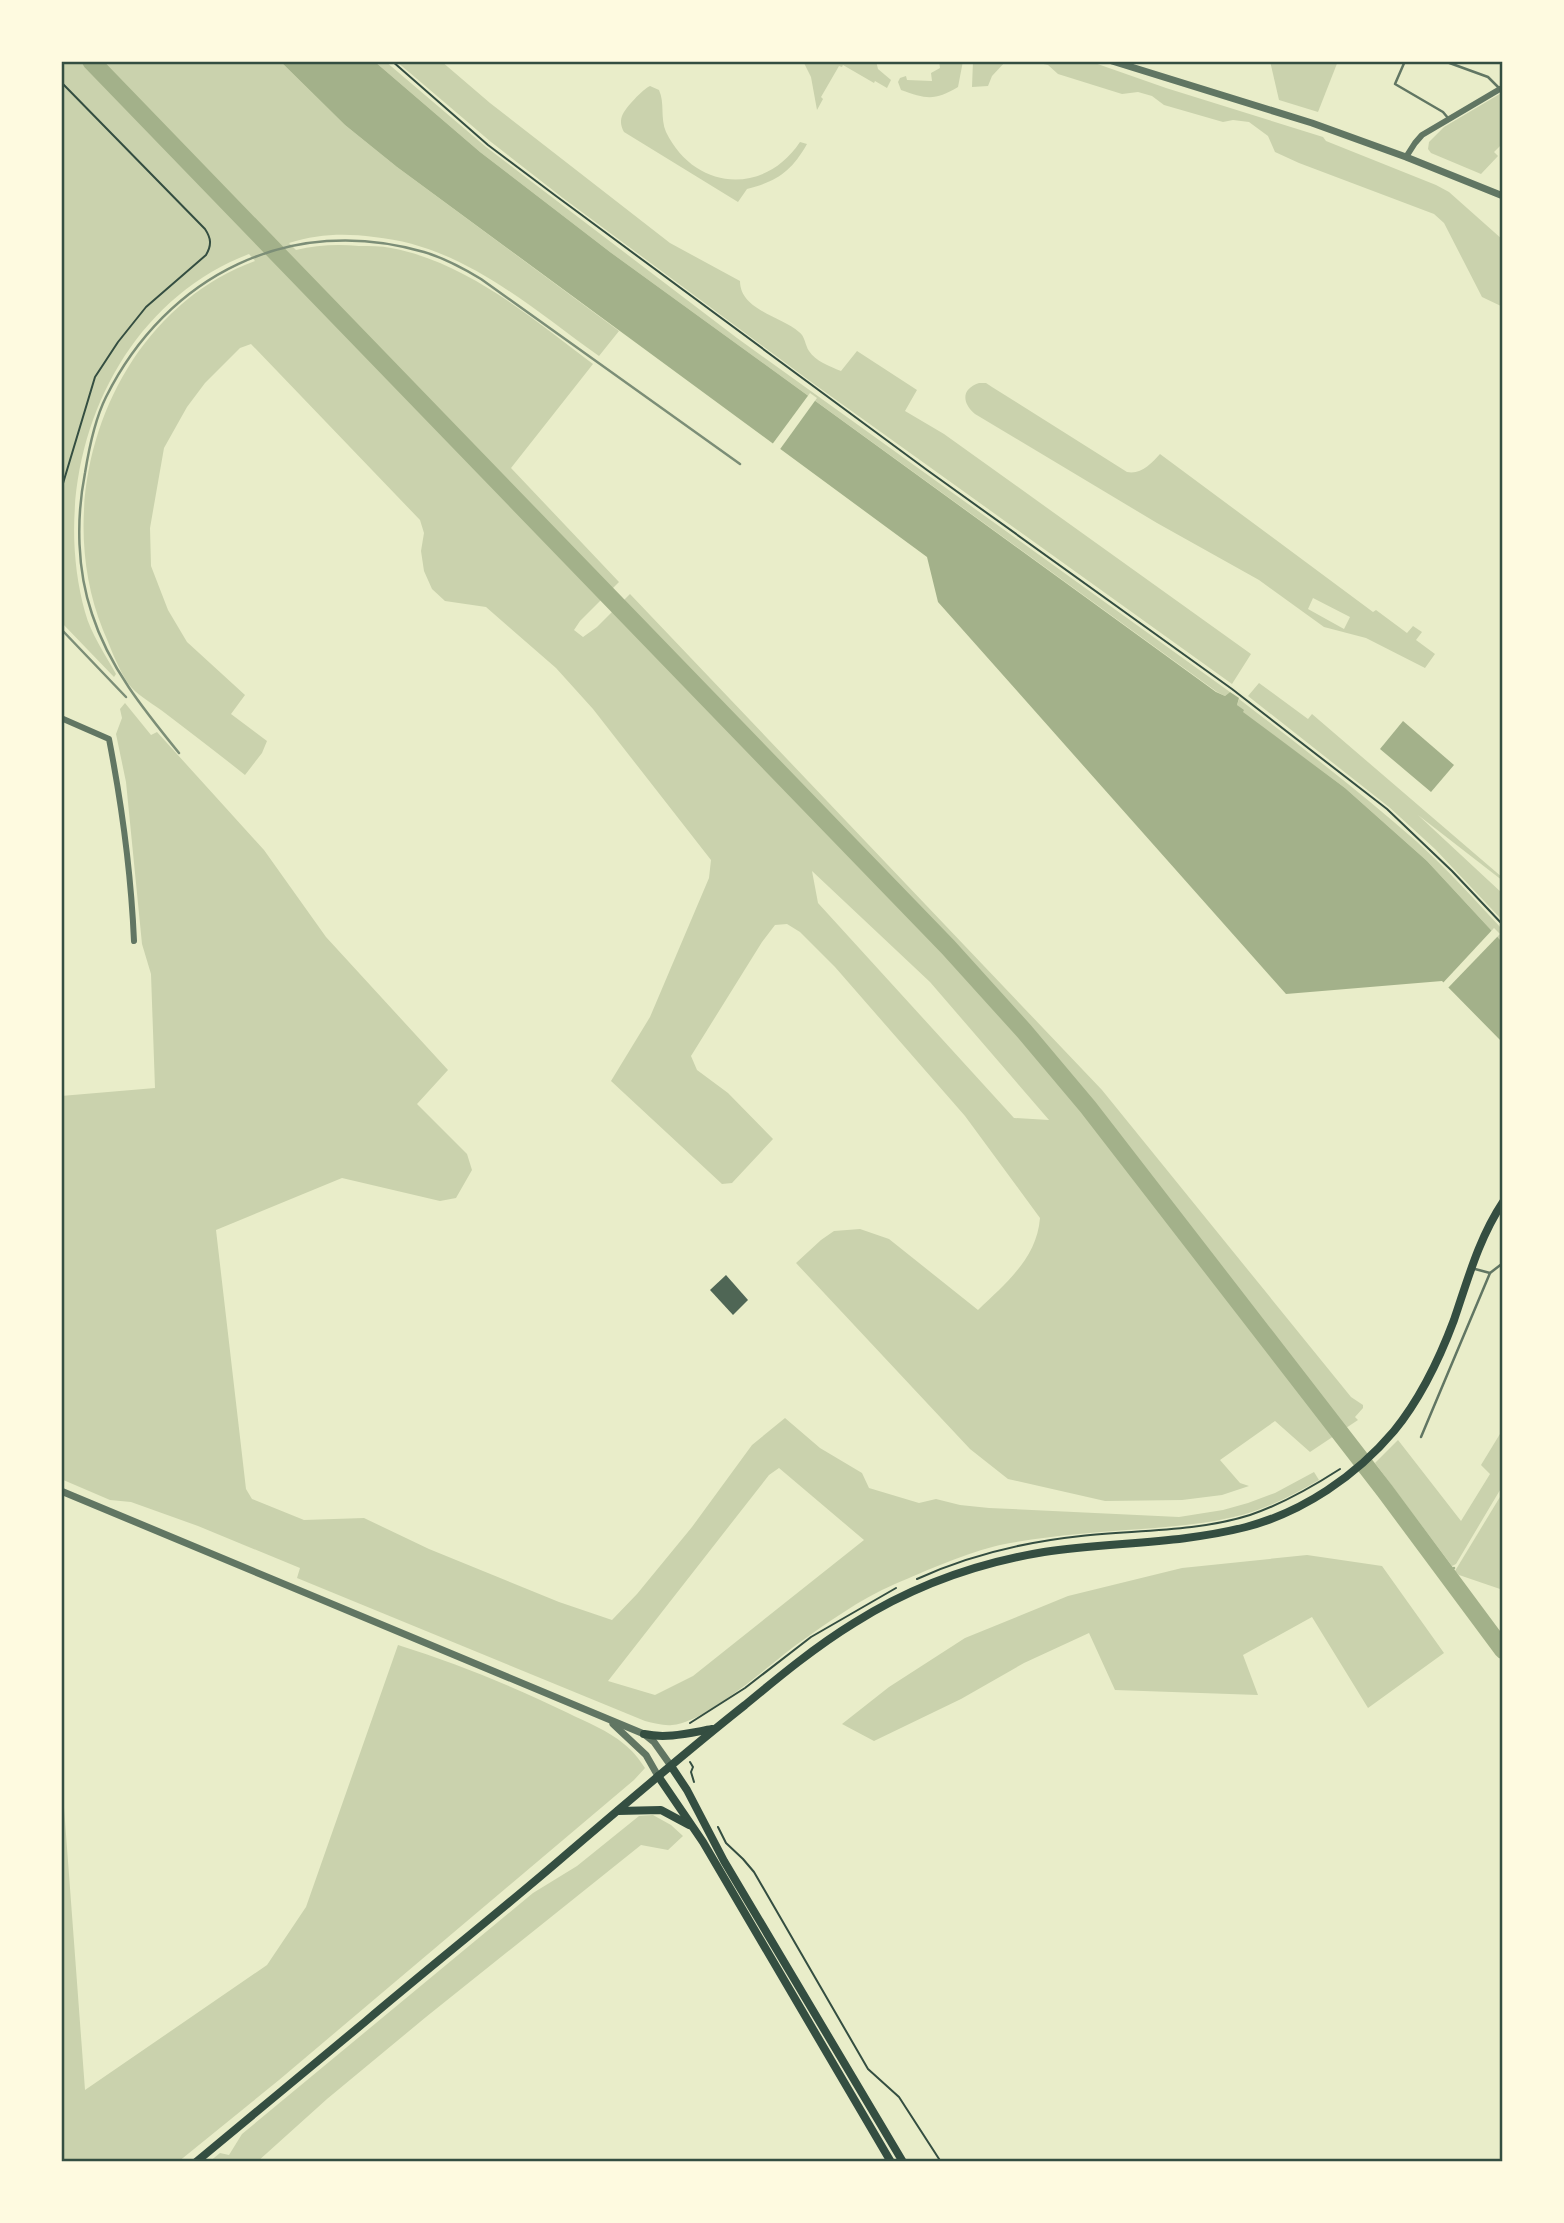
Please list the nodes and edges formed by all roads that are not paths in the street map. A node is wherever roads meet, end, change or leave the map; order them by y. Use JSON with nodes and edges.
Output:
{"nodes":[{"id":1,"x":1112,"y":61,"type":"edge"},
{"id":2,"x":1405,"y":61,"type":"edge"},
{"id":3,"x":1444,"y":61,"type":"edge"},
{"id":4,"x":1500,"y":89,"type":"joint"},
{"id":5,"x":1449,"y":119,"type":"junction"},
{"id":6,"x":1406,"y":157,"type":"junction"},
{"id":7,"x":1503,"y":197,"type":"edge"},
{"id":8,"x":61,"y":718,"type":"edge"},
{"id":9,"x":134,"y":941,"type":"dead end"},
{"id":10,"x":1503,"y":1202,"type":"edge"},
{"id":11,"x":1503,"y":1264,"type":"edge"},
{"id":12,"x":1471,"y":1268,"type":"junction"},
{"id":13,"x":1489,"y":1273,"type":"junction"},
{"id":14,"x":1421,"y":1437,"type":"dead end"},
{"id":15,"x":61,"y":1491,"type":"edge"},
{"id":16,"x":607,"y":1719,"type":"junction"},
{"id":17,"x":715,"y":1729,"type":"junction"},
{"id":18,"x":644,"y":1734,"type":"junction"},
{"id":19,"x":671,"y":1766,"type":"junction"},
{"id":20,"x":658,"y":1776,"type":"junction"},
{"id":21,"x":616,"y":1812,"type":"junction"},
{"id":22,"x":694,"y":1828,"type":"junction"},
{"id":23,"x":707,"y":1839,"type":"junction"},
{"id":24,"x":196,"y":2162,"type":"edge"},
{"id":25,"x":891,"y":2162,"type":"edge"},
{"id":26,"x":903,"y":2162,"type":"edge"}],
"edges":[{"from":1,"to":6,"type":"street"},
{"from":2,"to":5,"type":"lane"},
{"from":3,"to":4,"type":"lane"},
{"from":4,"to":5,"type":"street"},
{"from":5,"to":6,"type":"street"},
{"from":6,"to":7,"type":"street"},
{"from":8,"to":9,"type":"street"},
{"from":10,"to":12,"type":"main road"},
{"from":11,"to":13,"type":"lane"},
{"from":12,"to":13,"type":"lane"},
{"from":12,"to":17,"type":"main road"},
{"from":13,"to":14,"type":"lane"},
{"from":15,"to":16,"type":"street"},
{"from":16,"to":18,"type":"street"},
{"from":16,"to":20,"type":"street"},
{"from":17,"to":18,"type":"main road"},
{"from":17,"to":19,"type":"main road"},
{"from":18,"to":19,"type":"street"},
{"from":19,"to":20,"type":"main road"},
{"from":19,"to":23,"type":"main road"},
{"from":20,"to":21,"type":"main road"},
{"from":20,"to":22,"type":"main road"},
{"from":21,"to":22,"type":"main road"},
{"from":21,"to":24,"type":"main road"},
{"from":22,"to":23,"type":"main road"},
{"from":23,"to":25,"type":"main road"},
{"from":23,"to":26,"type":"main road"}]}
